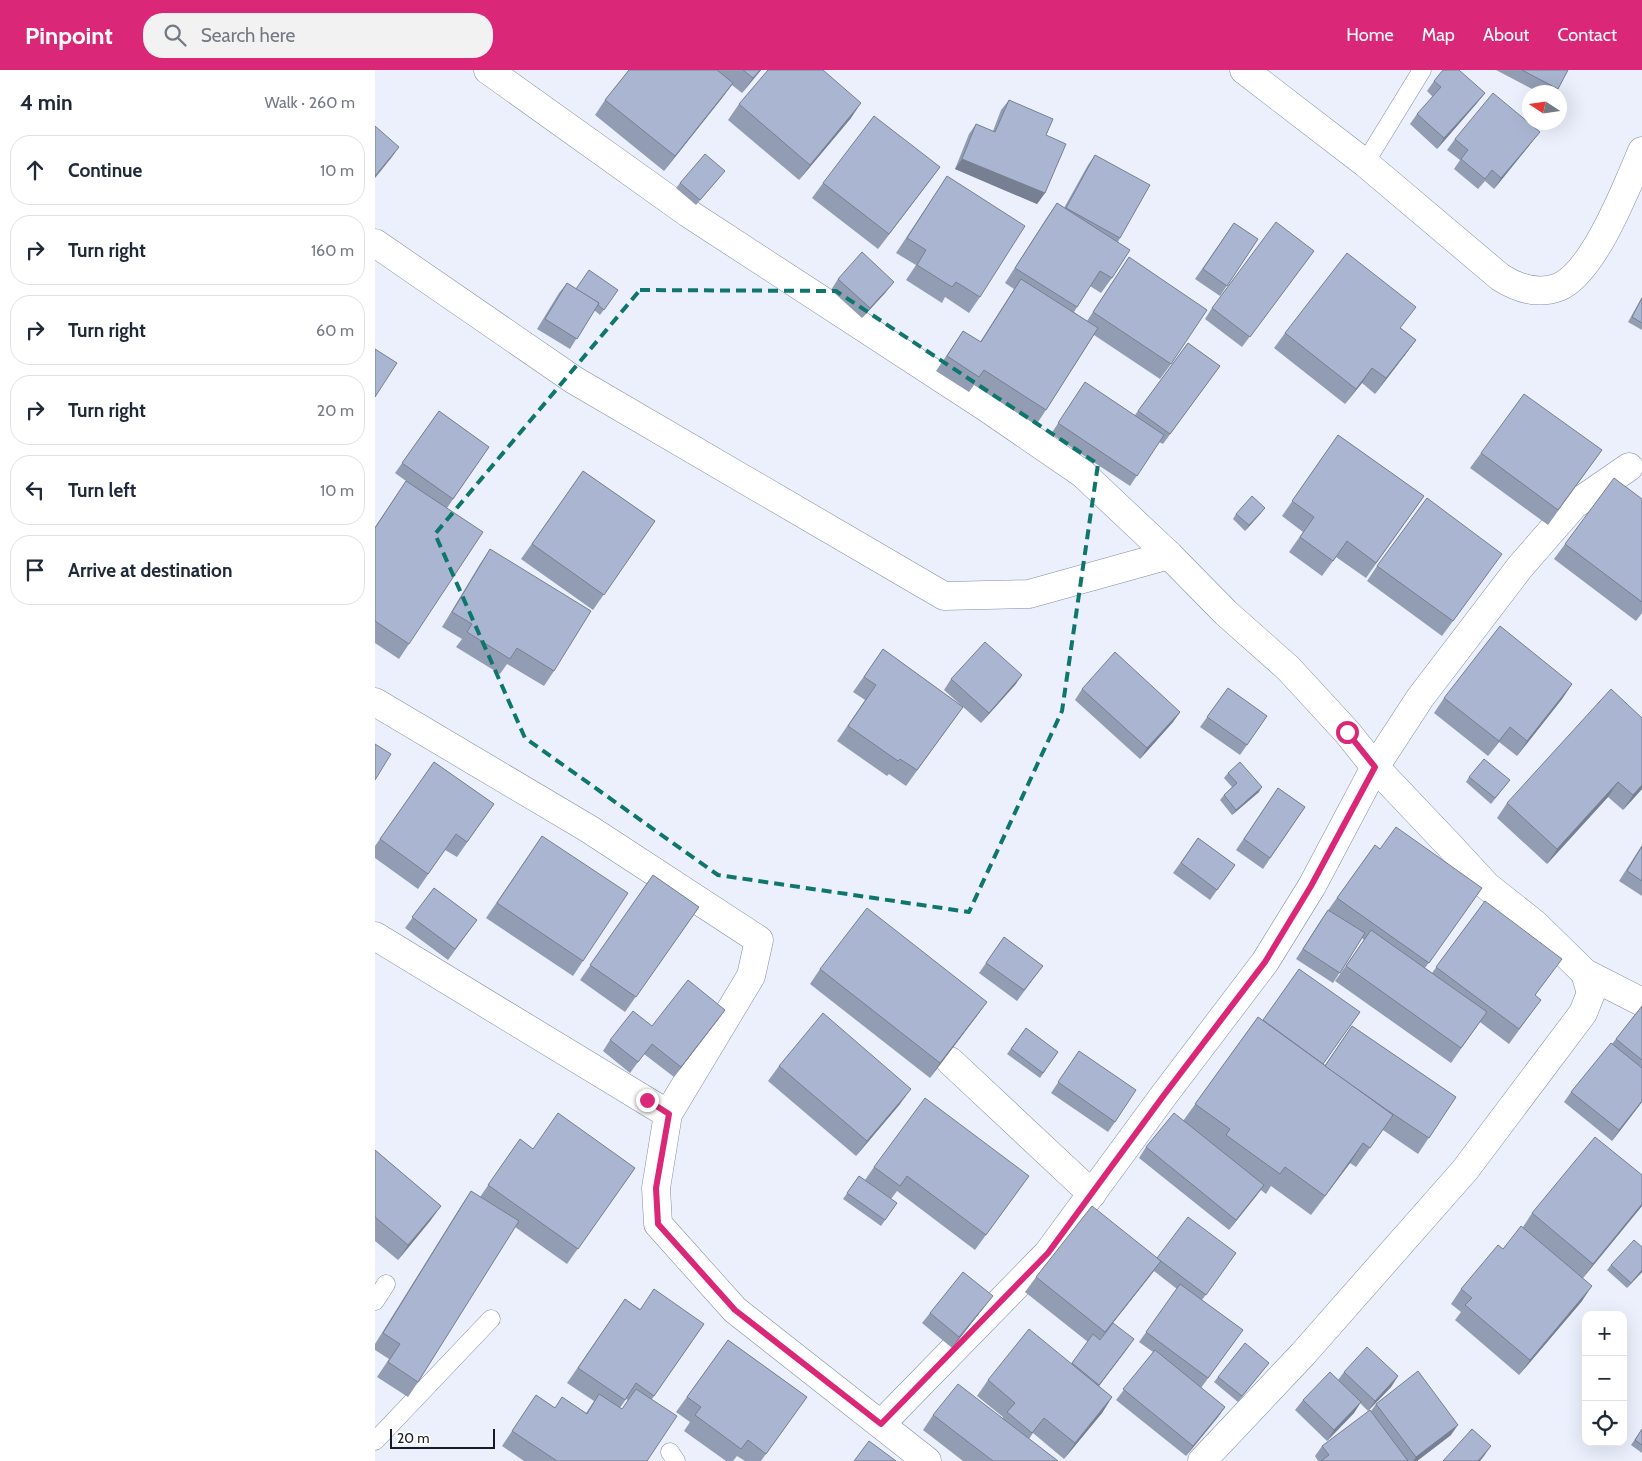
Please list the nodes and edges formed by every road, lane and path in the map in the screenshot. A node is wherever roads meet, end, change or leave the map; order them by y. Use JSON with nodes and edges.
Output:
{"nodes":[{"id":1,"x":488,"y":70,"type":"edge"},
{"id":2,"x":1244,"y":70,"type":"edge"},
{"id":3,"x":1422,"y":70,"type":"edge"},
{"id":4,"x":1640,"y":159,"type":"edge"},
{"id":5,"x":1365,"y":163,"type":"junction"},
{"id":6,"x":375,"y":243,"type":"edge"},
{"id":7,"x":1629,"y":467,"type":"dead end"},
{"id":8,"x":1169,"y":555,"type":"junction"},
{"id":9,"x":375,"y":702,"type":"edge"},
{"id":10,"x":1375,"y":767,"type":"junction"},
{"id":11,"x":375,"y":936,"type":"edge"},
{"id":12,"x":1585,"y":972,"type":"junction"},
{"id":13,"x":1642,"y":1002,"type":"edge"},
{"id":14,"x":950,"y":1060,"type":"edge"},
{"id":15,"x":669,"y":1114,"type":"junction"},
{"id":16,"x":1091,"y":1194,"type":"junction"},
{"id":17,"x":386,"y":1284,"type":"dead end"},
{"id":18,"x":375,"y":1301,"type":"edge"},
{"id":19,"x":491,"y":1319,"type":"dead end"},
{"id":20,"x":881,"y":1424,"type":"junction"},
{"id":21,"x":375,"y":1441,"type":"edge"},
{"id":22,"x":927,"y":1461,"type":"edge"},
{"id":23,"x":1202,"y":1461,"type":"edge"}],
"edges":[{"from":1,"to":8,"type":"street"},
{"from":2,"to":5,"type":"street"},
{"from":3,"to":5,"type":"lane"},
{"from":4,"to":5,"type":"street"},
{"from":6,"to":8,"type":"street"},
{"from":7,"to":10,"type":"street"},
{"from":8,"to":10,"type":"street"},
{"from":9,"to":15,"type":"street"},
{"from":10,"to":12,"type":"street"},
{"from":10,"to":16,"type":"street"},
{"from":11,"to":15,"type":"street"},
{"from":12,"to":13,"type":"street"},
{"from":12,"to":23,"type":"street"},
{"from":14,"to":16,"type":"street"},
{"from":15,"to":20,"type":"street"},
{"from":16,"to":20,"type":"street"},
{"from":17,"to":18,"type":"lane"},
{"from":19,"to":21,"type":"lane"},
{"from":20,"to":22,"type":"street"}]}
